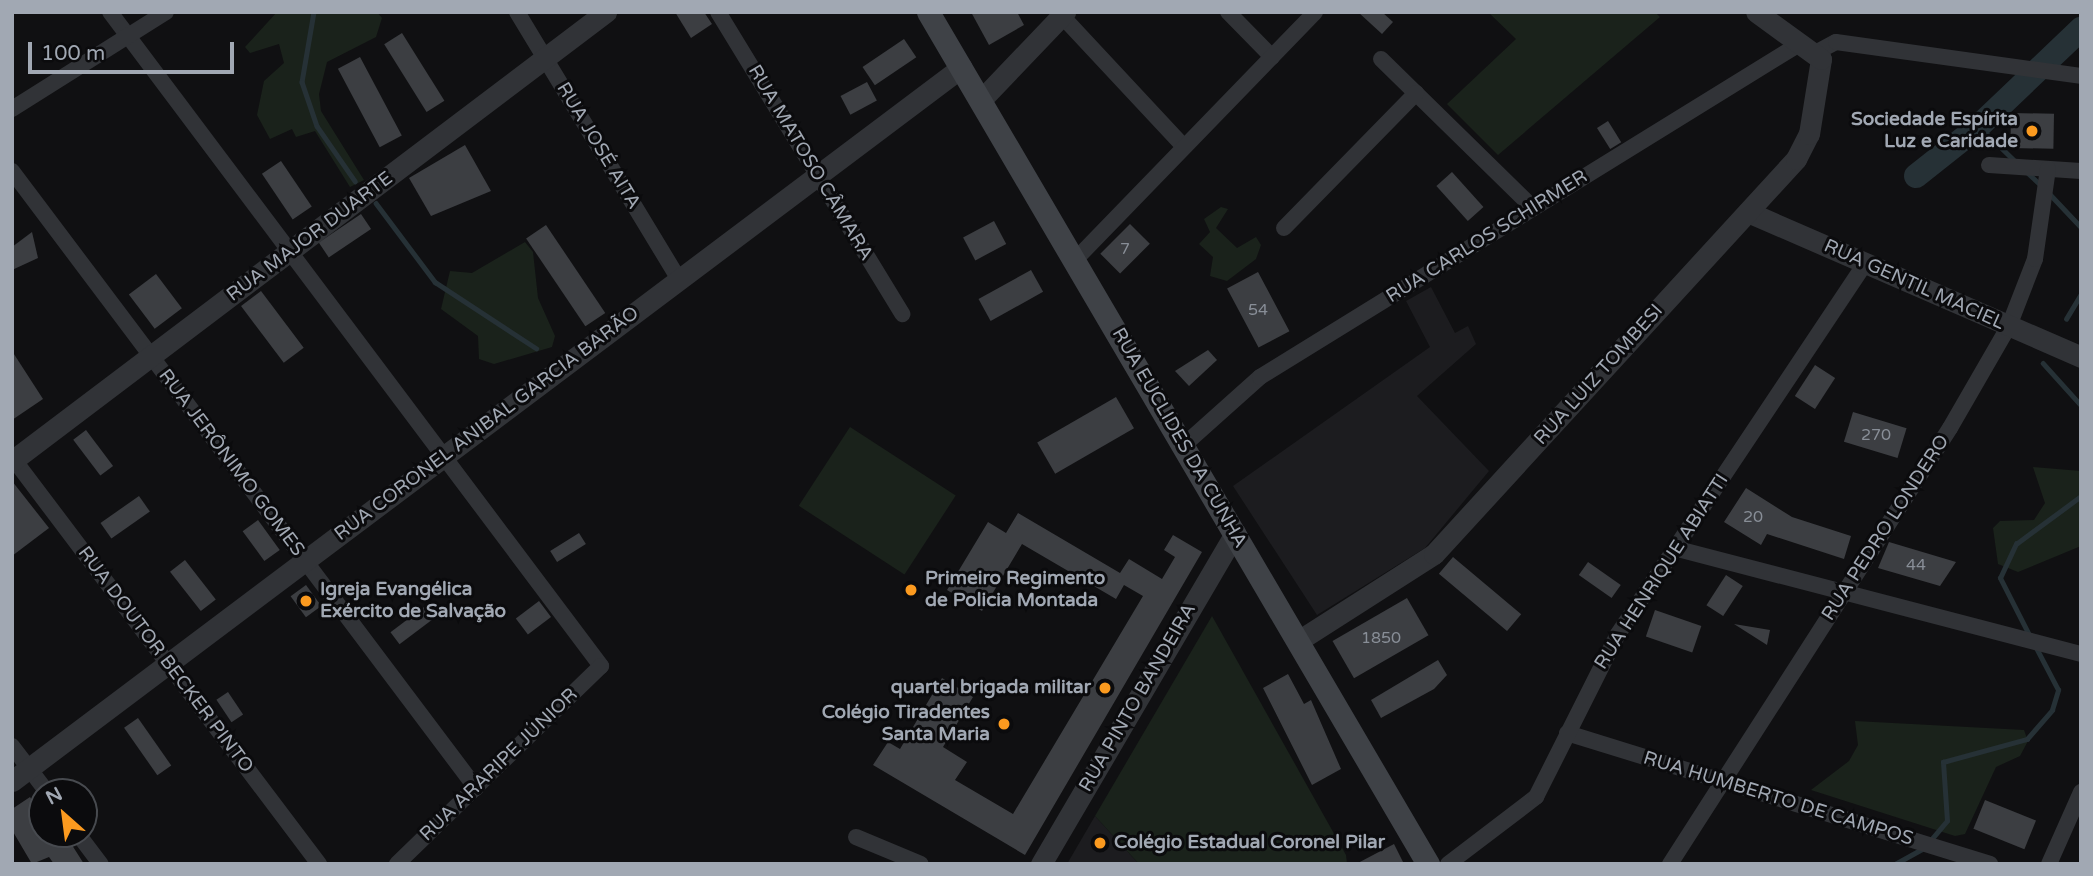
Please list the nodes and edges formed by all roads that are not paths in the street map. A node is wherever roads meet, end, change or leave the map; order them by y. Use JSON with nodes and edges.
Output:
{"nodes":[{"id":1,"x":110,"y":12,"type":"edge"},
{"id":2,"x":166,"y":12,"type":"edge"},
{"id":3,"x":517,"y":12,"type":"edge"},
{"id":4,"x":606,"y":12,"type":"edge"},
{"id":5,"x":718,"y":12,"type":"edge"},
{"id":6,"x":929,"y":12,"type":"edge"},
{"id":7,"x":1228,"y":12,"type":"edge"},
{"id":8,"x":1315,"y":12,"type":"edge"},
{"id":9,"x":1756,"y":12,"type":"edge"},
{"id":10,"x":1064,"y":14,"type":"edge"},
{"id":11,"x":128,"y":36,"type":"junction"},
{"id":12,"x":1809,"y":48,"type":"junction"},
{"id":13,"x":1272,"y":57,"type":"junction"},
{"id":14,"x":545,"y":58,"type":"junction"},
{"id":15,"x":1381,"y":59,"type":"dead end"},
{"id":16,"x":962,"y":66,"type":"junction"},
{"id":17,"x":2081,"y":76,"type":"edge"},
{"id":18,"x":1416,"y":93,"type":"junction"},
{"id":19,"x":981,"y":100,"type":"junction"},
{"id":20,"x":12,"y":109,"type":"edge"},
{"id":21,"x":1184,"y":147,"type":"junction"},
{"id":22,"x":1989,"y":166,"type":"dead end"},
{"id":23,"x":2048,"y":169,"type":"junction"},
{"id":24,"x":12,"y":171,"type":"edge"},
{"id":25,"x":2081,"y":171,"type":"edge"},
{"id":26,"x":817,"y":172,"type":"junction"},
{"id":27,"x":1533,"y":208,"type":"junction"},
{"id":28,"x":1748,"y":212,"type":"junction"},
{"id":29,"x":1284,"y":228,"type":"dead end"},
{"id":30,"x":291,"y":254,"type":"junction"},
{"id":31,"x":1075,"y":260,"type":"junction"},
{"id":32,"x":1865,"y":263,"type":"junction"},
{"id":33,"x":679,"y":279,"type":"junction"},
{"id":34,"x":902,"y":314,"type":"dead end"},
{"id":35,"x":2009,"y":326,"type":"junction"},
{"id":36,"x":150,"y":356,"type":"junction"},
{"id":37,"x":2081,"y":358,"type":"edge"},
{"id":38,"x":1184,"y":445,"type":"junction"},
{"id":39,"x":443,"y":456,"type":"junction"},
{"id":40,"x":13,"y":459,"type":"edge"},
{"id":41,"x":1234,"y":533,"type":"junction"},
{"id":42,"x":1674,"y":548,"type":"junction"},
{"id":43,"x":305,"y":561,"type":"junction"},
{"id":44,"x":1845,"y":592,"type":"junction"},
{"id":45,"x":1298,"y":641,"type":"junction"},
{"id":46,"x":2081,"y":654,"type":"edge"},
{"id":47,"x":168,"y":664,"type":"junction"},
{"id":48,"x":1567,"y":733,"type":"junction"},
{"id":49,"x":12,"y":746,"type":"edge"},
{"id":50,"x":21,"y":775,"type":"edge"},
{"id":51,"x":1722,"y":782,"type":"junction"},
{"id":52,"x":476,"y":788,"type":"junction"},
{"id":53,"x":2081,"y":792,"type":"edge"},
{"id":54,"x":856,"y":837,"type":"dead end"},
{"id":55,"x":89,"y":848,"type":"edge"},
{"id":56,"x":101,"y":864,"type":"edge"},
{"id":57,"x":319,"y":864,"type":"edge"},
{"id":58,"x":397,"y":864,"type":"edge"},
{"id":59,"x":920,"y":864,"type":"edge"},
{"id":60,"x":1041,"y":864,"type":"edge"},
{"id":61,"x":1429,"y":864,"type":"edge"},
{"id":62,"x":1448,"y":864,"type":"edge"},
{"id":63,"x":1670,"y":864,"type":"edge"},
{"id":64,"x":1990,"y":864,"type":"edge"},
{"id":65,"x":2049,"y":864,"type":"edge"}],
"edges":[{"from":1,"to":11,"type":"street"},
{"from":2,"to":11,"type":"street"},
{"from":3,"to":14,"type":"street","name":"RUA JOSÉ AITA"},
{"from":4,"to":14,"type":"street","name":"RUA MAJOR DUARTE"},
{"from":5,"to":26,"type":"street","name":"RUA MATOSO CÂMARA"},
{"from":6,"to":16,"type":"main road","name":"RUA EUCLIDES DA CUNHA"},
{"from":7,"to":13,"type":"street"},
{"from":8,"to":13,"type":"street"},
{"from":9,"to":12,"type":"street"},
{"from":10,"to":19,"type":"street"},
{"from":10,"to":21,"type":"street"},
{"from":11,"to":20,"type":"street"},
{"from":11,"to":30,"type":"street"},
{"from":12,"to":17,"type":"street","name":"RUA CARLOS SCHIRMER"},
{"from":12,"to":27,"type":"street","name":"RUA CARLOS SCHIRMER"},
{"from":12,"to":28,"type":"street","name":"RUA LUIZ TOMBESI"},
{"from":13,"to":21,"type":"street"},
{"from":14,"to":30,"type":"street","name":"RUA MAJOR DUARTE"},
{"from":14,"to":33,"type":"street","name":"RUA JOSÉ AITA"},
{"from":15,"to":18,"type":"street"},
{"from":16,"to":19,"type":"main road","name":"RUA EUCLIDES DA CUNHA"},
{"from":16,"to":26,"type":"street","name":"RUA CORONEL ANIBAL GARCIA BARÃO"},
{"from":18,"to":27,"type":"street"},
{"from":18,"to":29,"type":"street"},
{"from":19,"to":31,"type":"main road","name":"RUA EUCLIDES DA CUNHA"},
{"from":21,"to":31,"type":"street"},
{"from":22,"to":23,"type":"street"},
{"from":23,"to":25,"type":"street"},
{"from":23,"to":35,"type":"street","name":"RUA PEDRO LONDERO"},
{"from":24,"to":36,"type":"street","name":"RUA JERÔNIMO GOMES"},
{"from":26,"to":33,"type":"street","name":"RUA CORONEL ANIBAL GARCIA BARÃO"},
{"from":26,"to":34,"type":"street","name":"RUA MATOSO CÂMARA"},
{"from":27,"to":38,"type":"street","name":"RUA CARLOS SCHIRMER"},
{"from":28,"to":32,"type":"street","name":"RUA GENTIL MACIEL"},
{"from":28,"to":45,"type":"street","name":"RUA LUIZ TOMBESI"},
{"from":30,"to":36,"type":"street","name":"RUA MAJOR DUARTE"},
{"from":30,"to":39,"type":"street"},
{"from":31,"to":38,"type":"main road","name":"RUA EUCLIDES DA CUNHA"},
{"from":32,"to":35,"type":"street","name":"RUA GENTIL MACIEL"},
{"from":32,"to":42,"type":"street","name":"RUA HENRIQUE ABIATTI"},
{"from":33,"to":39,"type":"street","name":"RUA CORONEL ANIBAL GARCIA BARÃO"},
{"from":35,"to":37,"type":"street","name":"RUA GENTIL MACIEL"},
{"from":35,"to":44,"type":"street","name":"RUA PEDRO LONDERO"},
{"from":36,"to":40,"type":"street","name":"RUA MAJOR DUARTE"},
{"from":36,"to":43,"type":"street","name":"RUA JERÔNIMO GOMES"},
{"from":38,"to":41,"type":"main road","name":"RUA EUCLIDES DA CUNHA"},
{"from":39,"to":43,"type":"street","name":"RUA CORONEL ANIBAL GARCIA BARÃO"},
{"from":39,"to":52,"type":"street","name":"RUA ARARIPE JÚNIOR"},
{"from":40,"to":47,"type":"street","name":"RUA DOUTOR BECKER PINTO"},
{"from":41,"to":45,"type":"main road","name":"RUA EUCLIDES DA CUNHA"},
{"from":41,"to":60,"type":"street","name":"RUA PINTO BANDEIRA"},
{"from":42,"to":44,"type":"street"},
{"from":42,"to":48,"type":"street","name":"RUA HENRIQUE ABIATTI"},
{"from":43,"to":47,"type":"street","name":"RUA CORONEL ANIBAL GARCIA BARÃO"},
{"from":43,"to":52,"type":"street","name":"RUA JERÔNIMO GOMES"},
{"from":44,"to":46,"type":"street"},
{"from":44,"to":51,"type":"street","name":"RUA PEDRO LONDERO"},
{"from":45,"to":61,"type":"main road","name":"RUA EUCLIDES DA CUNHA"},
{"from":47,"to":50,"type":"street","name":"RUA CORONEL ANIBAL GARCIA BARÃO"},
{"from":47,"to":57,"type":"street","name":"RUA DOUTOR BECKER PINTO"},
{"from":48,"to":51,"type":"street","name":"RUA HUMBERTO DE CAMPOS"},
{"from":48,"to":62,"type":"street","name":"RUA HENRIQUE ABIATTI"},
{"from":49,"to":50,"type":"street"},
{"from":51,"to":63,"type":"street","name":"RUA PEDRO LONDERO"},
{"from":51,"to":64,"type":"street","name":"RUA HUMBERTO DE CAMPOS"},
{"from":52,"to":58,"type":"street","name":"RUA ARARIPE JÚNIOR"},
{"from":53,"to":65,"type":"street"},
{"from":54,"to":59,"type":"street"},
{"from":55,"to":56,"type":"street"}]}
